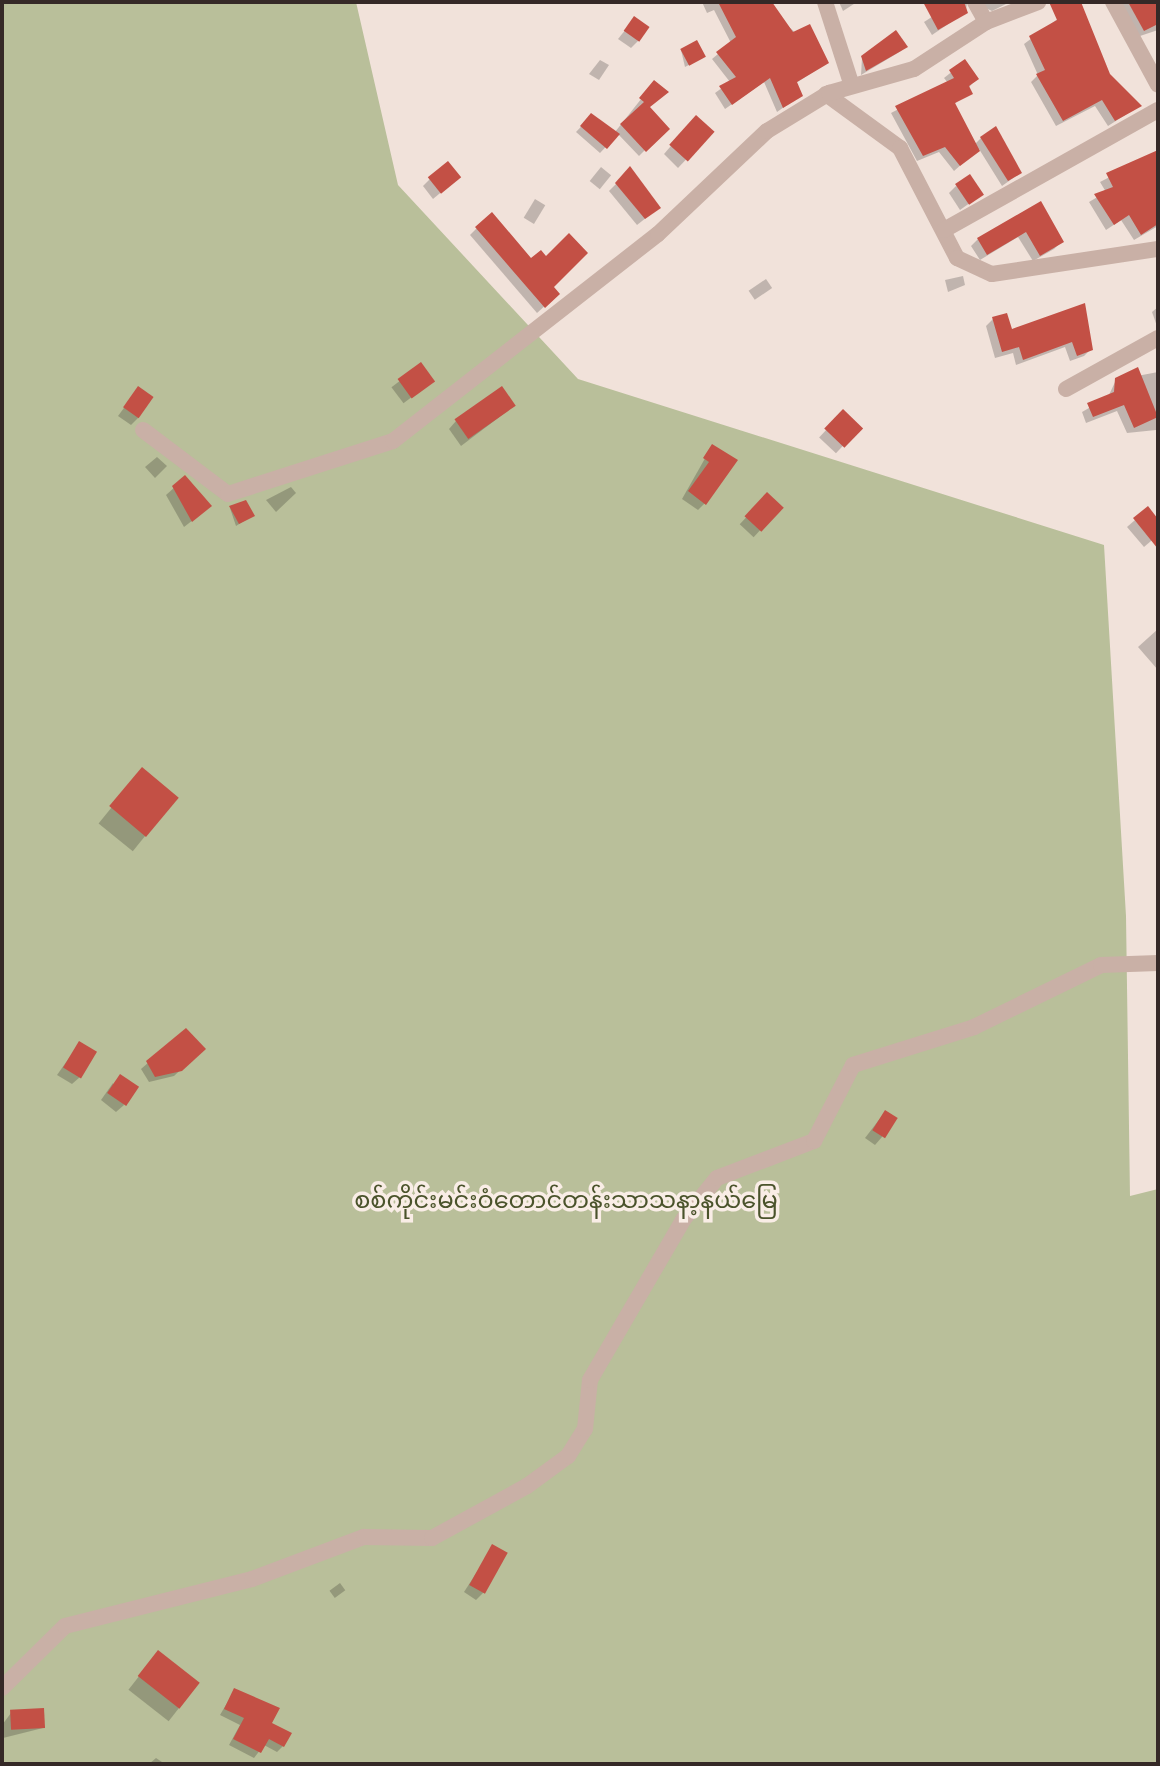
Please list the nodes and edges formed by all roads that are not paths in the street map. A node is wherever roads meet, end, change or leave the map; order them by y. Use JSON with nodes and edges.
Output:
{"nodes":[{"id":1,"x":825,"y":2,"type":"edge"},
{"id":2,"x":975,"y":2,"type":"edge"},
{"id":3,"x":1038,"y":2,"type":"edge"},
{"id":4,"x":1113,"y":2,"type":"edge"},
{"id":5,"x":986,"y":22,"type":"junction"},
{"id":6,"x":1158,"y":85,"type":"edge"},
{"id":7,"x":852,"y":86,"type":"junction"},
{"id":8,"x":826,"y":94,"type":"junction"},
{"id":9,"x":1158,"y":110,"type":"edge"},
{"id":10,"x":944,"y":230,"type":"junction"},
{"id":11,"x":1158,"y":249,"type":"edge"},
{"id":12,"x":1158,"y":338,"type":"edge"},
{"id":13,"x":1066,"y":389,"type":"dead end"},
{"id":14,"x":143,"y":430,"type":"dead end"},
{"id":15,"x":1158,"y":963,"type":"edge"},
{"id":16,"x":2,"y":1688,"type":"edge"}],
"edges":[{"from":1,"to":7,"type":"street"},
{"from":2,"to":5,"type":"street"},
{"from":3,"to":5,"type":"street"},
{"from":4,"to":6,"type":"street"},
{"from":5,"to":7,"type":"street"},
{"from":7,"to":8,"type":"street"},
{"from":8,"to":10,"type":"street"},
{"from":8,"to":14,"type":"street"},
{"from":9,"to":10,"type":"street"},
{"from":10,"to":11,"type":"street"},
{"from":12,"to":13,"type":"street"},
{"from":15,"to":16,"type":"street"}]}
